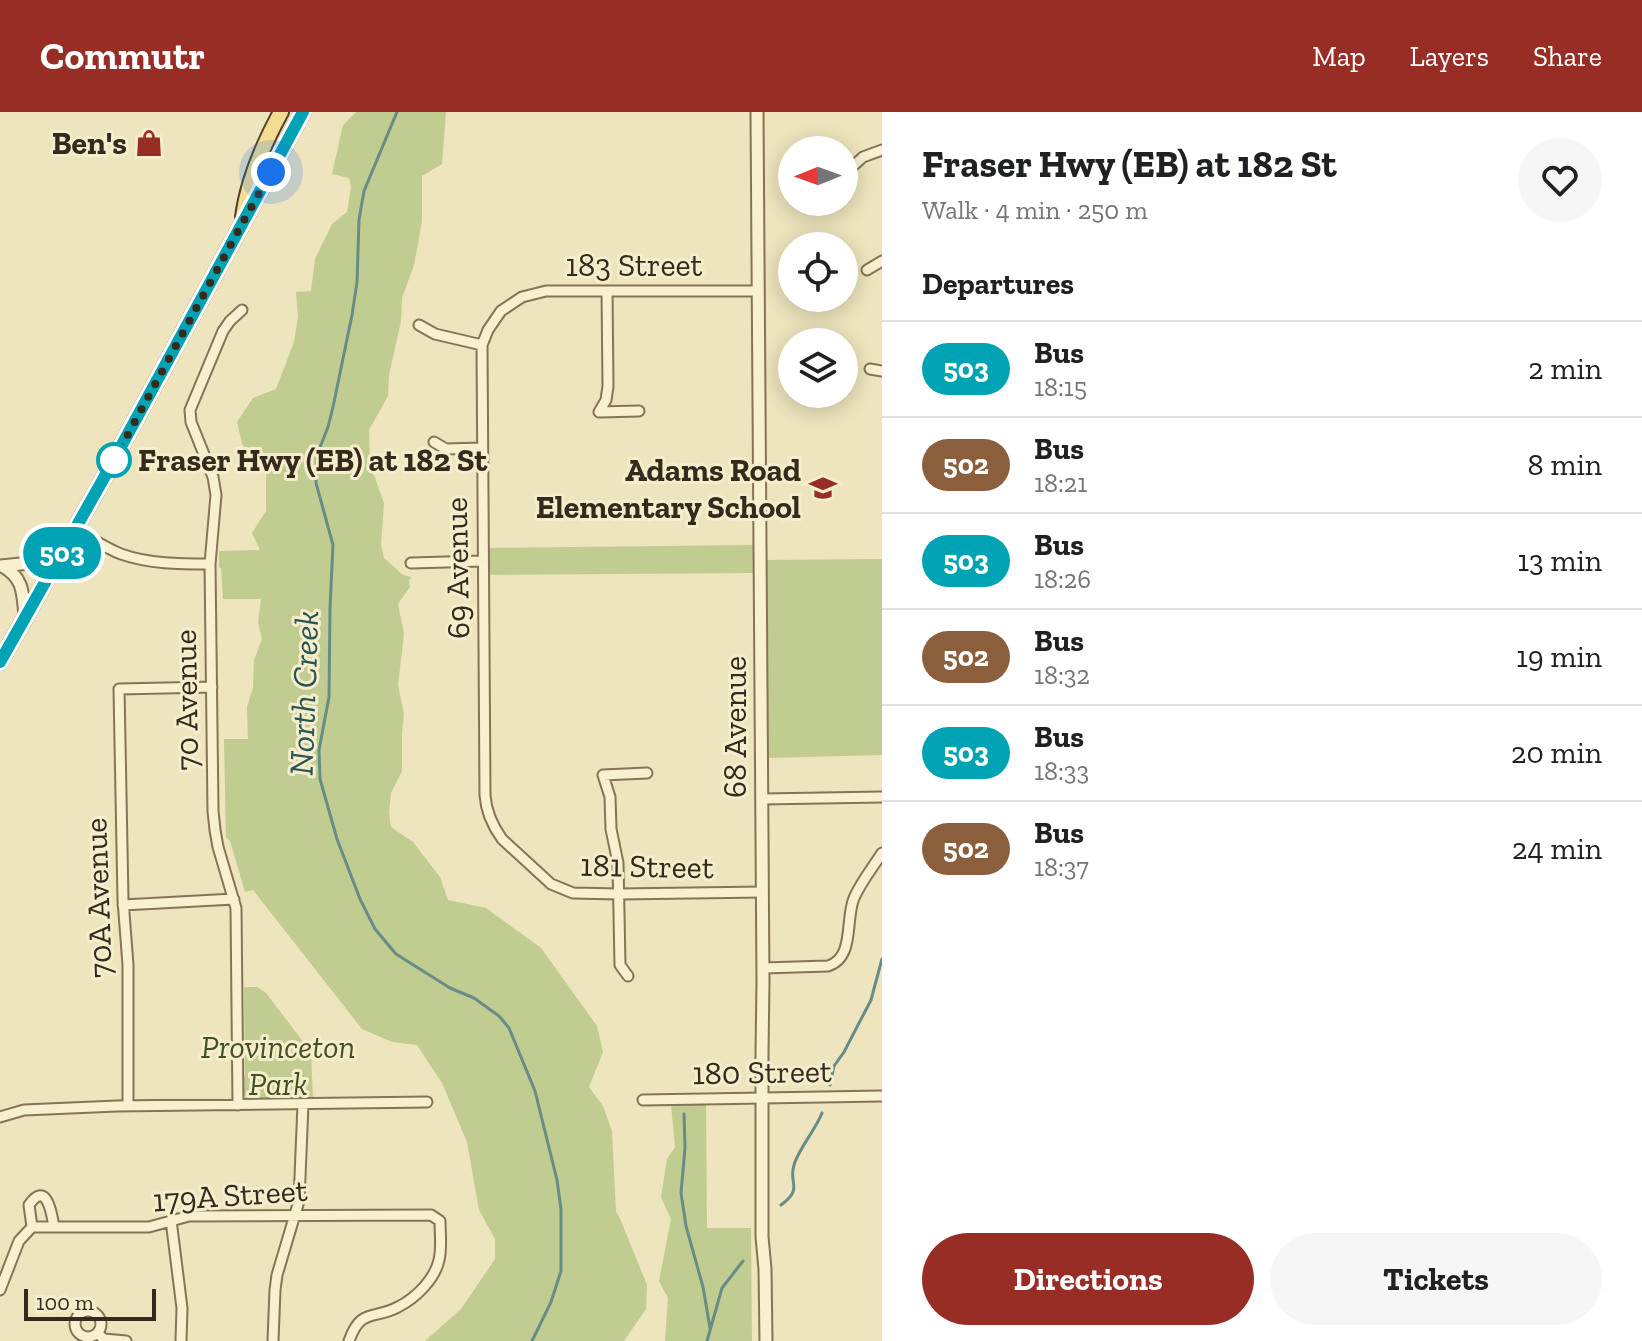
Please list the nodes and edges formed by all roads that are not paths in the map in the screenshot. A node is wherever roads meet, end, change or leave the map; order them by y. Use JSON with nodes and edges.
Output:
{"nodes":[{"id":1,"x":281,"y":112,"type":"edge"},
{"id":2,"x":303,"y":112,"type":"edge"},
{"id":3,"x":757,"y":112,"type":"edge"},
{"id":4,"x":882,"y":150,"type":"edge"},
{"id":5,"x":858,"y":162,"type":"edge"},
{"id":6,"x":243,"y":222,"type":"junction"},
{"id":7,"x":882,"y":261,"type":"edge"},
{"id":8,"x":867,"y":270,"type":"dead end"},
{"id":9,"x":607,"y":291,"type":"junction"},
{"id":10,"x":759,"y":291,"type":"junction"},
{"id":11,"x":242,"y":310,"type":"dead end"},
{"id":12,"x":419,"y":325,"type":"dead end"},
{"id":13,"x":482,"y":345,"type":"junction"},
{"id":14,"x":870,"y":369,"type":"dead end"},
{"id":15,"x":882,"y":371,"type":"edge"},
{"id":16,"x":639,"y":411,"type":"dead end"},
{"id":17,"x":434,"y":442,"type":"dead end"},
{"id":18,"x":481,"y":448,"type":"junction"},
{"id":19,"x":75,"y":529,"type":"junction"},
{"id":20,"x":482,"y":561,"type":"junction"},
{"id":21,"x":40,"y":562,"type":"dead end"},
{"id":22,"x":411,"y":563,"type":"dead end"},
{"id":23,"x":210,"y":564,"type":"junction"},
{"id":24,"x":1,"y":566,"type":"edge"},
{"id":25,"x":25,"y":617,"type":"junction"},
{"id":26,"x":0,"y":661,"type":"edge"},
{"id":27,"x":212,"y":687,"type":"junction"},
{"id":28,"x":647,"y":773,"type":"dead end"},
{"id":29,"x":882,"y":797,"type":"edge"},
{"id":30,"x":761,"y":799,"type":"junction"},
{"id":31,"x":502,"y":839,"type":"joint"},
{"id":32,"x":882,"y":853,"type":"edge"},
{"id":33,"x":763,"y":892,"type":"junction"},
{"id":34,"x":619,"y":894,"type":"junction"},
{"id":35,"x":234,"y":899,"type":"junction"},
{"id":36,"x":123,"y":905,"type":"junction"},
{"id":37,"x":763,"y":968,"type":"junction"},
{"id":38,"x":628,"y":976,"type":"dead end"},
{"id":39,"x":882,"y":1096,"type":"edge"},
{"id":40,"x":762,"y":1097,"type":"junction"},
{"id":41,"x":643,"y":1100,"type":"dead end"},
{"id":42,"x":427,"y":1102,"type":"dead end"},
{"id":43,"x":303,"y":1104,"type":"junction"},
{"id":44,"x":238,"y":1105,"type":"junction"},
{"id":45,"x":128,"y":1106,"type":"junction"},
{"id":46,"x":0,"y":1117,"type":"edge"},
{"id":47,"x":296,"y":1215,"type":"junction"},
{"id":48,"x":171,"y":1220,"type":"junction"},
{"id":49,"x":32,"y":1227,"type":"junction"},
{"id":50,"x":54,"y":1227,"type":"junction"},
{"id":51,"x":0,"y":1290,"type":"edge"},
{"id":52,"x":98,"y":1334,"type":"dead end"},
{"id":53,"x":126,"y":1341,"type":"edge"},
{"id":54,"x":181,"y":1341,"type":"edge"},
{"id":55,"x":273,"y":1341,"type":"edge"},
{"id":56,"x":349,"y":1341,"type":"edge"},
{"id":57,"x":766,"y":1341,"type":"edge"}],
"edges":[{"from":1,"to":6,"type":"main road"},
{"from":2,"to":6,"type":"main road"},
{"from":3,"to":10,"type":"street","name":"68 Avenue"},
{"from":4,"to":5,"type":"street"},
{"from":6,"to":19,"type":"main road"},
{"from":7,"to":8,"type":"street"},
{"from":9,"to":10,"type":"street","name":"183 Street"},
{"from":9,"to":13,"type":"street","name":"183 Street"},
{"from":9,"to":16,"type":"street"},
{"from":10,"to":30,"type":"street","name":"68 Avenue"},
{"from":11,"to":23,"type":"street","name":"70 Avenue"},
{"from":12,"to":13,"type":"street"},
{"from":13,"to":18,"type":"street","name":"69 Avenue"},
{"from":14,"to":15,"type":"street"},
{"from":17,"to":18,"type":"street"},
{"from":18,"to":20,"type":"street","name":"69 Avenue"},
{"from":19,"to":23,"type":"street"},
{"from":19,"to":25,"type":"main road"},
{"from":20,"to":22,"type":"street"},
{"from":20,"to":31,"type":"street","name":"69 Avenue"},
{"from":21,"to":24,"type":"street"},
{"from":23,"to":27,"type":"street","name":"70 Avenue"},
{"from":24,"to":25,"type":"street"},
{"from":25,"to":26,"type":"main road"},
{"from":27,"to":35,"type":"street","name":"70 Avenue"},
{"from":27,"to":36,"type":"street","name":"70A Avenue"},
{"from":28,"to":34,"type":"street"},
{"from":29,"to":30,"type":"street"},
{"from":30,"to":33,"type":"street","name":"68 Avenue"},
{"from":31,"to":34,"type":"street","name":"181 Street"},
{"from":32,"to":37,"type":"street"},
{"from":33,"to":34,"type":"street","name":"181 Street"},
{"from":33,"to":37,"type":"street","name":"68 Avenue"},
{"from":34,"to":38,"type":"street"},
{"from":35,"to":36,"type":"street"},
{"from":35,"to":44,"type":"street","name":"70 Avenue"},
{"from":36,"to":45,"type":"street","name":"70A Avenue"},
{"from":37,"to":40,"type":"street","name":"68 Avenue"},
{"from":39,"to":40,"type":"street","name":"180 Street"},
{"from":40,"to":41,"type":"street","name":"180 Street"},
{"from":40,"to":57,"type":"street","name":"68 Avenue"},
{"from":42,"to":43,"type":"street"},
{"from":43,"to":44,"type":"street"},
{"from":43,"to":47,"type":"street"},
{"from":44,"to":45,"type":"street"},
{"from":45,"to":46,"type":"street"},
{"from":47,"to":48,"type":"street","name":"179A Street"},
{"from":47,"to":55,"type":"street"},
{"from":47,"to":56,"type":"street","name":"179A Street"},
{"from":48,"to":50,"type":"street","name":"179A Street"},
{"from":48,"to":54,"type":"street"},
{"from":49,"to":50,"type":"street","name":"179A Street"},
{"from":49,"to":50,"type":"street"},
{"from":49,"to":51,"type":"street"},
{"from":52,"to":53,"type":"street"}]}
